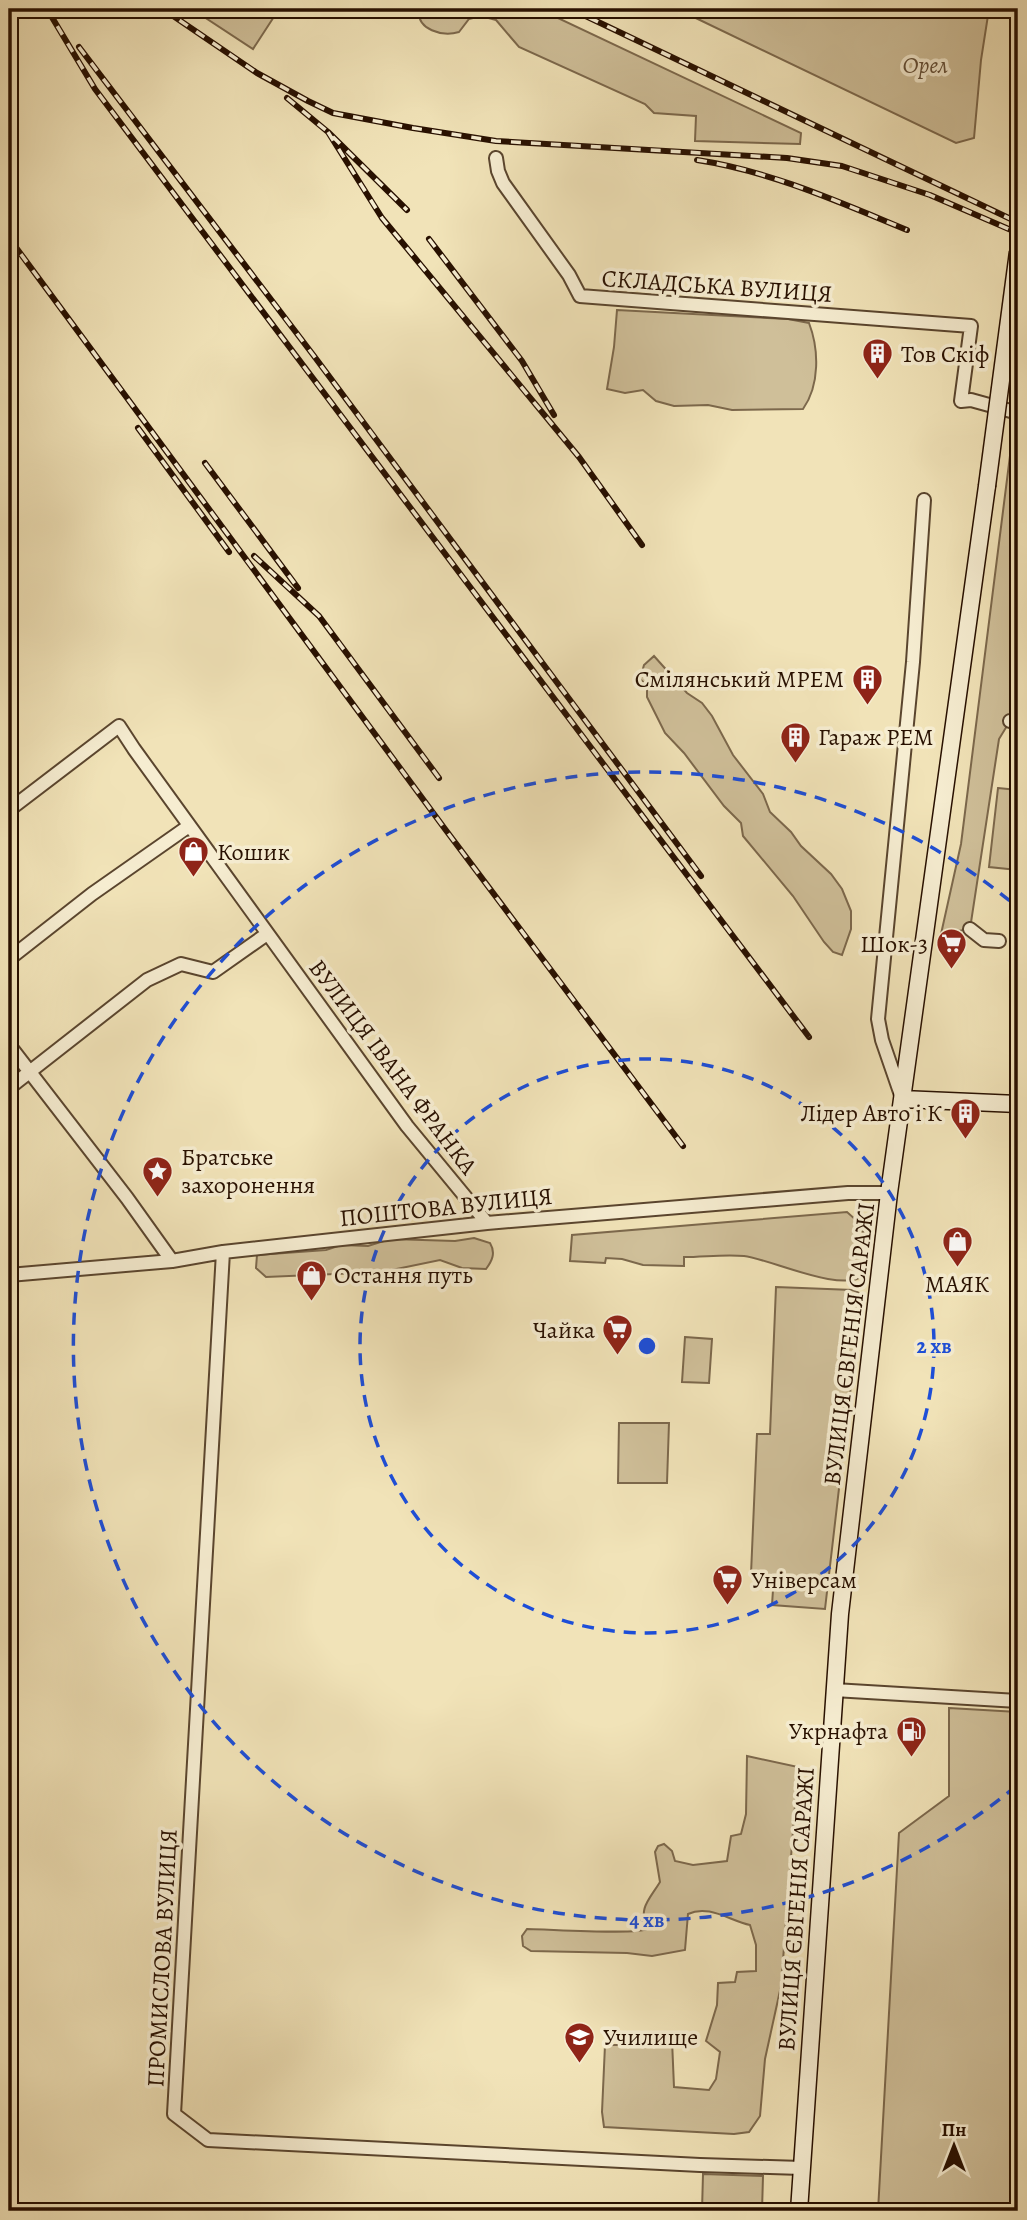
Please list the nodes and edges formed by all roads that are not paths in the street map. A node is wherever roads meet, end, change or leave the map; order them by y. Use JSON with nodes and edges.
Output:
{"nodes":[{"id":1,"x":496,"y":158,"type":"dead end"},
{"id":2,"x":1018,"y":252,"type":"edge"},
{"id":3,"x":1018,"y":413,"type":"edge"},
{"id":4,"x":924,"y":500,"type":"dead end"},
{"id":5,"x":9,"y":810,"type":"edge"},
{"id":6,"x":189,"y":827,"type":"junction"},
{"id":7,"x":970,"y":929,"type":"dead end"},
{"id":8,"x":267,"y":934,"type":"junction"},
{"id":9,"x":999,"y":941,"type":"dead end"},
{"id":10,"x":9,"y":959,"type":"edge"},
{"id":11,"x":9,"y":1045,"type":"edge"},
{"id":12,"x":30,"y":1072,"type":"junction"},
{"id":13,"x":9,"y":1088,"type":"edge"},
{"id":14,"x":902,"y":1099,"type":"junction"},
{"id":15,"x":1018,"y":1104,"type":"edge"},
{"id":16,"x":889,"y":1193,"type":"junction"},
{"id":17,"x":487,"y":1223,"type":"junction"},
{"id":18,"x":223,"y":1252,"type":"junction"},
{"id":19,"x":172,"y":1261,"type":"junction"},
{"id":20,"x":9,"y":1275,"type":"edge"},
{"id":21,"x":834,"y":1690,"type":"junction"},
{"id":22,"x":1018,"y":1701,"type":"edge"},
{"id":23,"x":802,"y":2168,"type":"junction"},
{"id":24,"x":799,"y":2211,"type":"edge"}],
"edges":[{"from":1,"to":3,"type":"street","name":"СКЛАДСЬКА ВУЛИЦЯ"},
{"from":2,"to":14,"type":"main road","name":"ВУЛИЦЯ ЄВГЕНІЯ САРАЖІ","bridge":true},
{"from":4,"to":14,"type":"street"},
{"from":5,"to":6,"type":"street","name":"ВУЛИЦЯ ІВАНА ФРАНКА"},
{"from":6,"to":8,"type":"street","name":"ВУЛИЦЯ ІВАНА ФРАНКА"},
{"from":6,"to":10,"type":"street"},
{"from":7,"to":9,"type":"street"},
{"from":8,"to":12,"type":"street"},
{"from":8,"to":17,"type":"street","name":"ВУЛИЦЯ ІВАНА ФРАНКА"},
{"from":11,"to":12,"type":"street"},
{"from":12,"to":13,"type":"street"},
{"from":12,"to":19,"type":"street"},
{"from":14,"to":15,"type":"main road"},
{"from":14,"to":16,"type":"main road","name":"ВУЛИЦЯ ЄВГЕНІЯ САРАЖІ"},
{"from":16,"to":17,"type":"street","name":"ПОШТОВА ВУЛИЦЯ"},
{"from":16,"to":21,"type":"main road","name":"ВУЛИЦЯ ЄВГЕНІЯ САРАЖІ"},
{"from":17,"to":18,"type":"street","name":"ПОШТОВА ВУЛИЦЯ"},
{"from":18,"to":19,"type":"street","name":"ПОШТОВА ВУЛИЦЯ"},
{"from":18,"to":23,"type":"street","name":"ПРОМИСЛОВА ВУЛИЦЯ"},
{"from":19,"to":20,"type":"street","name":"ПОШТОВА ВУЛИЦЯ"},
{"from":21,"to":22,"type":"street"},
{"from":21,"to":23,"type":"main road","name":"ВУЛИЦЯ ЄВГЕНІЯ САРАЖІ"},
{"from":23,"to":24,"type":"main road","name":"ВУЛИЦЯ ЄВГЕНІЯ САРАЖІ"}]}
